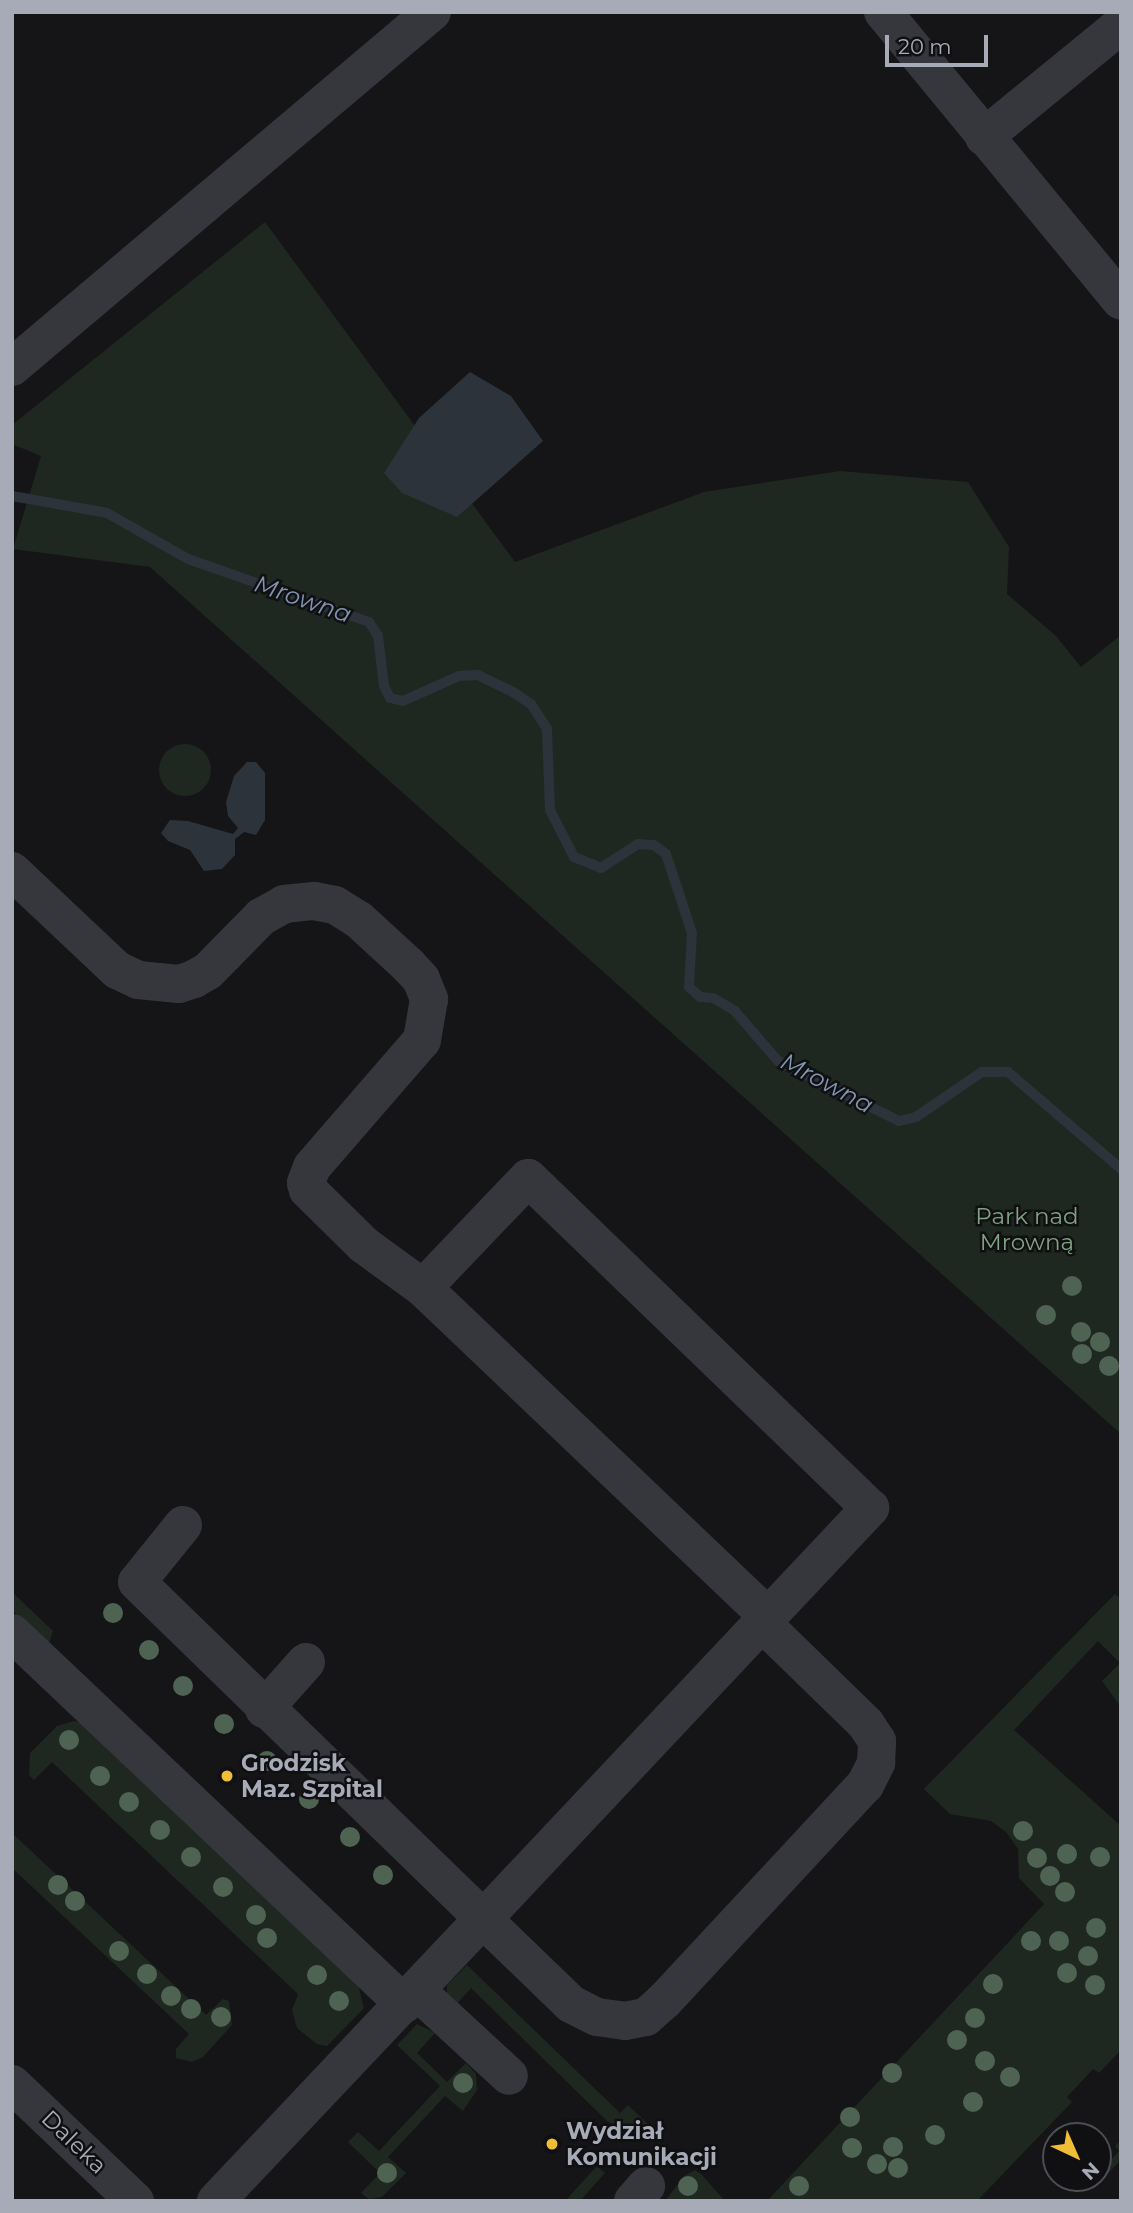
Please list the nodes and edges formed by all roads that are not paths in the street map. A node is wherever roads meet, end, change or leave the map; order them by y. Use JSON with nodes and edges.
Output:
{"nodes":[{"id":1,"x":432,"y":12,"type":"edge"},
{"id":2,"x":883,"y":12,"type":"edge"},
{"id":3,"x":1121,"y":25,"type":"edge"},
{"id":4,"x":984,"y":137,"type":"junction"},
{"id":5,"x":1121,"y":301,"type":"edge"},
{"id":6,"x":12,"y":367,"type":"edge"},
{"id":7,"x":12,"y":871,"type":"edge"},
{"id":8,"x":423,"y":1288,"type":"junction"},
{"id":9,"x":183,"y":1525,"type":"dead end"},
{"id":10,"x":765,"y":1620,"type":"junction"},
{"id":11,"x":12,"y":1633,"type":"edge"},
{"id":12,"x":306,"y":1662,"type":"dead end"},
{"id":13,"x":264,"y":1709,"type":"junction"},
{"id":14,"x":483,"y":1919,"type":"junction"},
{"id":15,"x":411,"y":1997,"type":"junction"},
{"id":16,"x":509,"y":2076,"type":"dead end"},
{"id":17,"x":12,"y":2084,"type":"edge"},
{"id":18,"x":135,"y":2201,"type":"edge"},
{"id":19,"x":216,"y":2201,"type":"edge"}],
"edges":[{"from":1,"to":6,"type":"street"},
{"from":2,"to":4,"type":"street"},
{"from":3,"to":4,"type":"street"},
{"from":4,"to":5,"type":"street"},
{"from":7,"to":8,"type":"street"},
{"from":8,"to":10,"type":"street"},
{"from":8,"to":10,"type":"street"},
{"from":9,"to":13,"type":"street"},
{"from":10,"to":14,"type":"street"},
{"from":10,"to":14,"type":"street"},
{"from":11,"to":15,"type":"street"},
{"from":12,"to":13,"type":"street"},
{"from":13,"to":14,"type":"street"},
{"from":14,"to":15,"type":"street"},
{"from":15,"to":16,"type":"street"},
{"from":15,"to":19,"type":"street"},
{"from":17,"to":18,"type":"street","name":"Daleka"}]}
